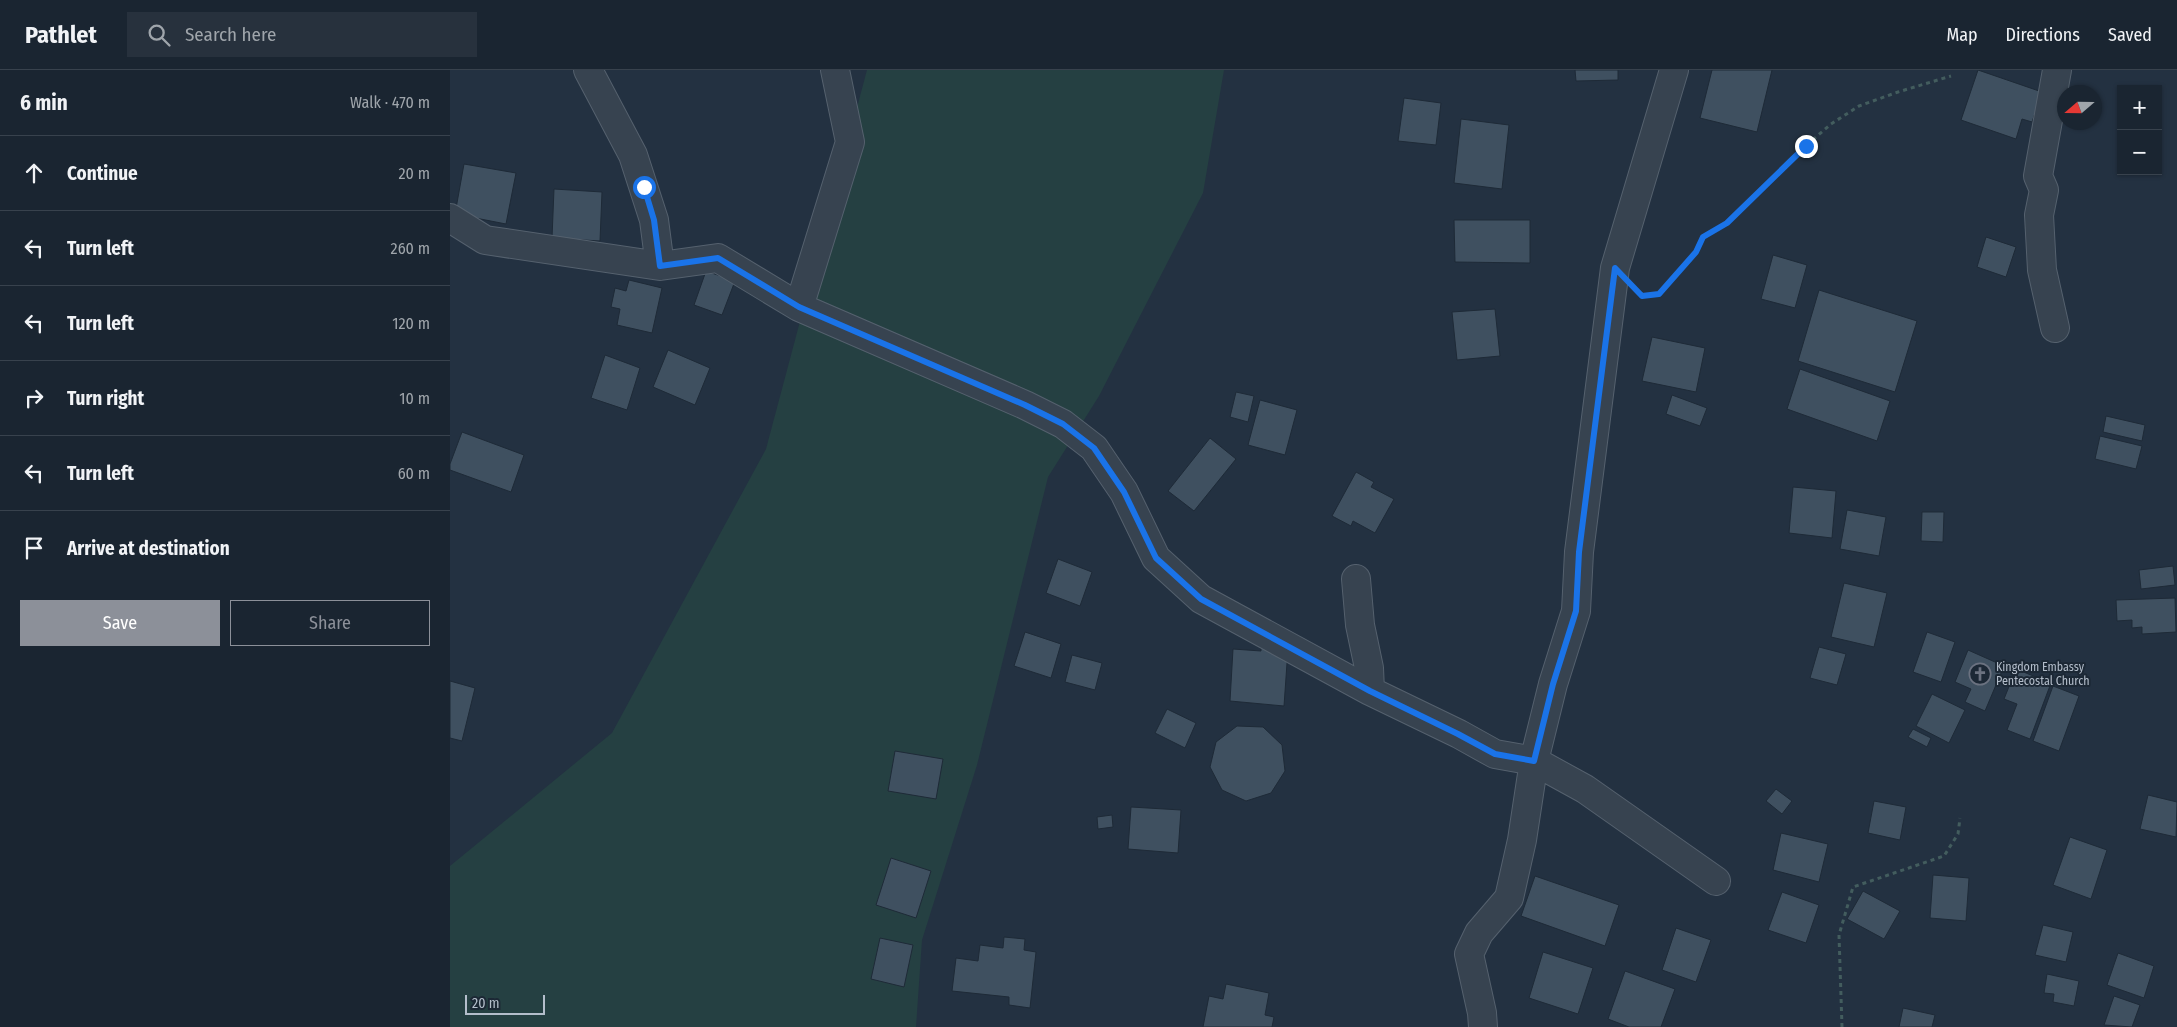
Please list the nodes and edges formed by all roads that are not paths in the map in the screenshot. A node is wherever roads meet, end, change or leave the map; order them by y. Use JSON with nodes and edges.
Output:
{"nodes":[{"id":1,"x":588,"y":70,"type":"edge"},
{"id":2,"x":835,"y":70,"type":"edge"},
{"id":3,"x":1674,"y":70,"type":"edge"},
{"id":4,"x":2057,"y":70,"type":"edge"},
{"id":5,"x":450,"y":218,"type":"edge"},
{"id":6,"x":660,"y":266,"type":"junction"},
{"id":7,"x":799,"y":307,"type":"junction"},
{"id":8,"x":2055,"y":328,"type":"dead end"},
{"id":9,"x":1356,"y":579,"type":"dead end"},
{"id":10,"x":1370,"y":691,"type":"junction"},
{"id":11,"x":1534,"y":761,"type":"junction"},
{"id":12,"x":1716,"y":880,"type":"dead end"},
{"id":13,"x":1483,"y":1027,"type":"edge"}],
"edges":[{"from":1,"to":6,"type":"street"},
{"from":2,"to":7,"type":"street"},
{"from":3,"to":11,"type":"street"},
{"from":4,"to":8,"type":"street"},
{"from":5,"to":6,"type":"street"},
{"from":6,"to":7,"type":"street"},
{"from":7,"to":10,"type":"street"},
{"from":9,"to":10,"type":"street"},
{"from":10,"to":11,"type":"street"},
{"from":11,"to":12,"type":"street"},
{"from":11,"to":13,"type":"street"}]}
